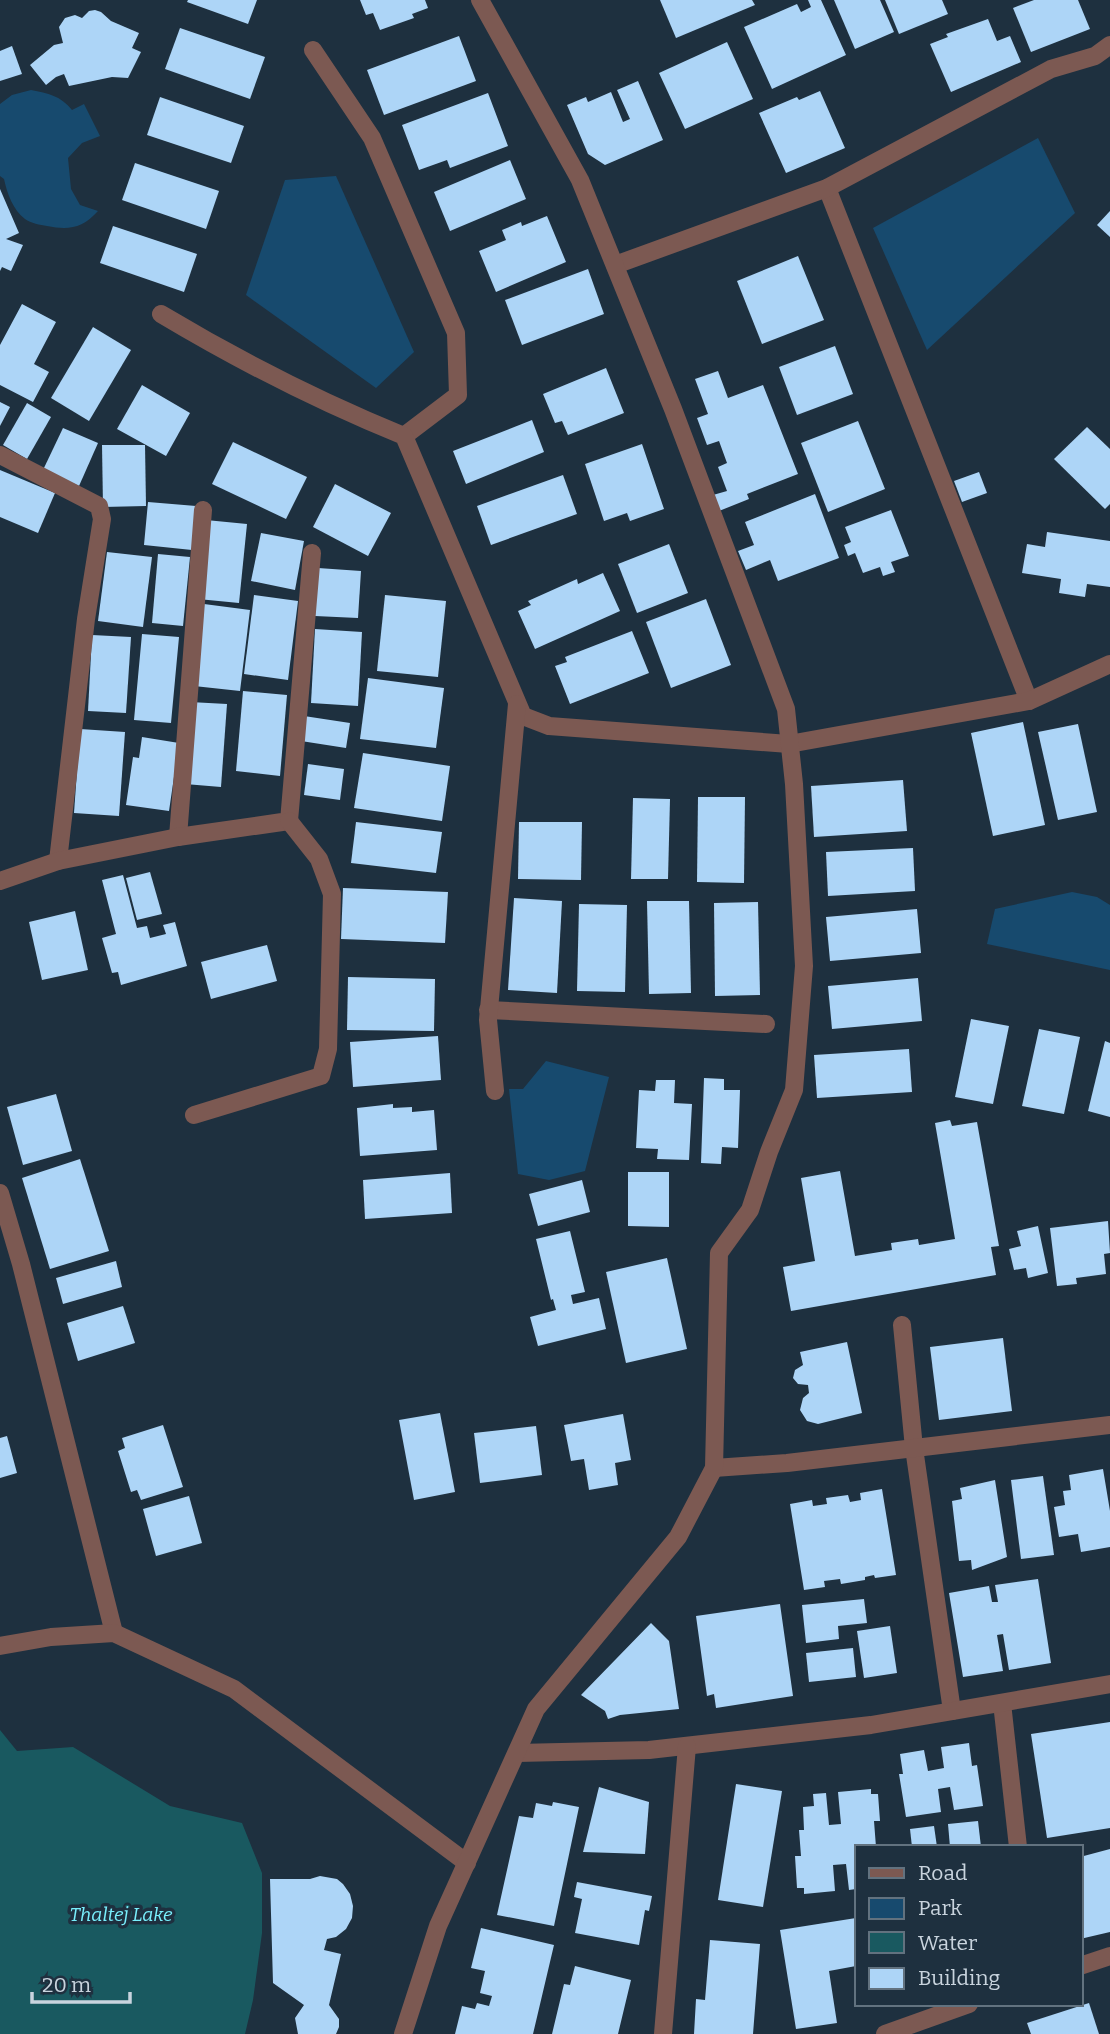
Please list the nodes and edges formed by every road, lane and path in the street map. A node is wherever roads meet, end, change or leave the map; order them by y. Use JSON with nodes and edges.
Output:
{"nodes":[{"id":1,"x":480,"y":0,"type":"edge"},
{"id":2,"x":1110,"y":45,"type":"edge"},
{"id":3,"x":313,"y":50,"type":"dead end"},
{"id":4,"x":827,"y":188,"type":"junction"},
{"id":5,"x":615,"y":265,"type":"junction"},
{"id":6,"x":161,"y":314,"type":"dead end"},
{"id":7,"x":404,"y":436,"type":"junction"},
{"id":8,"x":0,"y":454,"type":"edge"},
{"id":9,"x":203,"y":510,"type":"dead end"},
{"id":10,"x":312,"y":553,"type":"dead end"},
{"id":11,"x":1110,"y":664,"type":"edge"},
{"id":12,"x":1029,"y":702,"type":"junction"},
{"id":13,"x":517,"y":703,"type":"junction"},
{"id":14,"x":789,"y":744,"type":"junction"},
{"id":15,"x":289,"y":821,"type":"junction"},
{"id":16,"x":178,"y":837,"type":"junction"},
{"id":17,"x":58,"y":861,"type":"junction"},
{"id":18,"x":0,"y":881,"type":"edge"},
{"id":19,"x":488,"y":1010,"type":"junction"},
{"id":20,"x":766,"y":1024,"type":"dead end"},
{"id":21,"x":495,"y":1091,"type":"dead end"},
{"id":22,"x":194,"y":1115,"type":"dead end"},
{"id":23,"x":0,"y":1193,"type":"edge"},
{"id":24,"x":902,"y":1325,"type":"dead end"},
{"id":25,"x":1110,"y":1425,"type":"edge"},
{"id":26,"x":914,"y":1448,"type":"junction"},
{"id":27,"x":714,"y":1468,"type":"junction"},
{"id":28,"x":114,"y":1633,"type":"junction"},
{"id":29,"x":0,"y":1646,"type":"edge"},
{"id":30,"x":1110,"y":1684,"type":"edge"},
{"id":31,"x":1002,"y":1703,"type":"junction"},
{"id":32,"x":952,"y":1711,"type":"junction"},
{"id":33,"x":687,"y":1746,"type":"junction"},
{"id":34,"x":517,"y":1753,"type":"junction"},
{"id":35,"x":1018,"y":1845,"type":"edge"},
{"id":36,"x":467,"y":1863,"type":"junction"},
{"id":37,"x":1110,"y":1956,"type":"edge"},
{"id":38,"x":1082,"y":1965,"type":"edge"},
{"id":39,"x":963,"y":2006,"type":"edge"},
{"id":40,"x":403,"y":2034,"type":"edge"},
{"id":41,"x":663,"y":2034,"type":"edge"},
{"id":42,"x":885,"y":2034,"type":"edge"}],
"edges":[{"from":1,"to":5,"type":"street"},
{"from":2,"to":4,"type":"street"},
{"from":3,"to":7,"type":"street"},
{"from":4,"to":5,"type":"street"},
{"from":4,"to":12,"type":"street"},
{"from":5,"to":14,"type":"street"},
{"from":6,"to":7,"type":"street"},
{"from":7,"to":13,"type":"street"},
{"from":8,"to":17,"type":"street"},
{"from":9,"to":16,"type":"street"},
{"from":10,"to":15,"type":"street"},
{"from":11,"to":12,"type":"street"},
{"from":12,"to":14,"type":"street"},
{"from":13,"to":14,"type":"street"},
{"from":13,"to":19,"type":"street"},
{"from":14,"to":27,"type":"street"},
{"from":15,"to":16,"type":"street"},
{"from":15,"to":22,"type":"street"},
{"from":16,"to":17,"type":"street"},
{"from":17,"to":18,"type":"street"},
{"from":19,"to":20,"type":"street"},
{"from":19,"to":21,"type":"street"},
{"from":23,"to":28,"type":"street"},
{"from":24,"to":26,"type":"street"},
{"from":25,"to":26,"type":"street"},
{"from":26,"to":27,"type":"street"},
{"from":26,"to":32,"type":"street"},
{"from":27,"to":34,"type":"street"},
{"from":28,"to":29,"type":"street"},
{"from":28,"to":36,"type":"street"},
{"from":30,"to":31,"type":"street"},
{"from":31,"to":32,"type":"street"},
{"from":31,"to":35,"type":"street"},
{"from":32,"to":33,"type":"street"},
{"from":33,"to":34,"type":"street"},
{"from":33,"to":41,"type":"street"},
{"from":34,"to":36,"type":"street"},
{"from":36,"to":40,"type":"street"},
{"from":37,"to":38,"type":"street"},
{"from":39,"to":42,"type":"street"}]}
